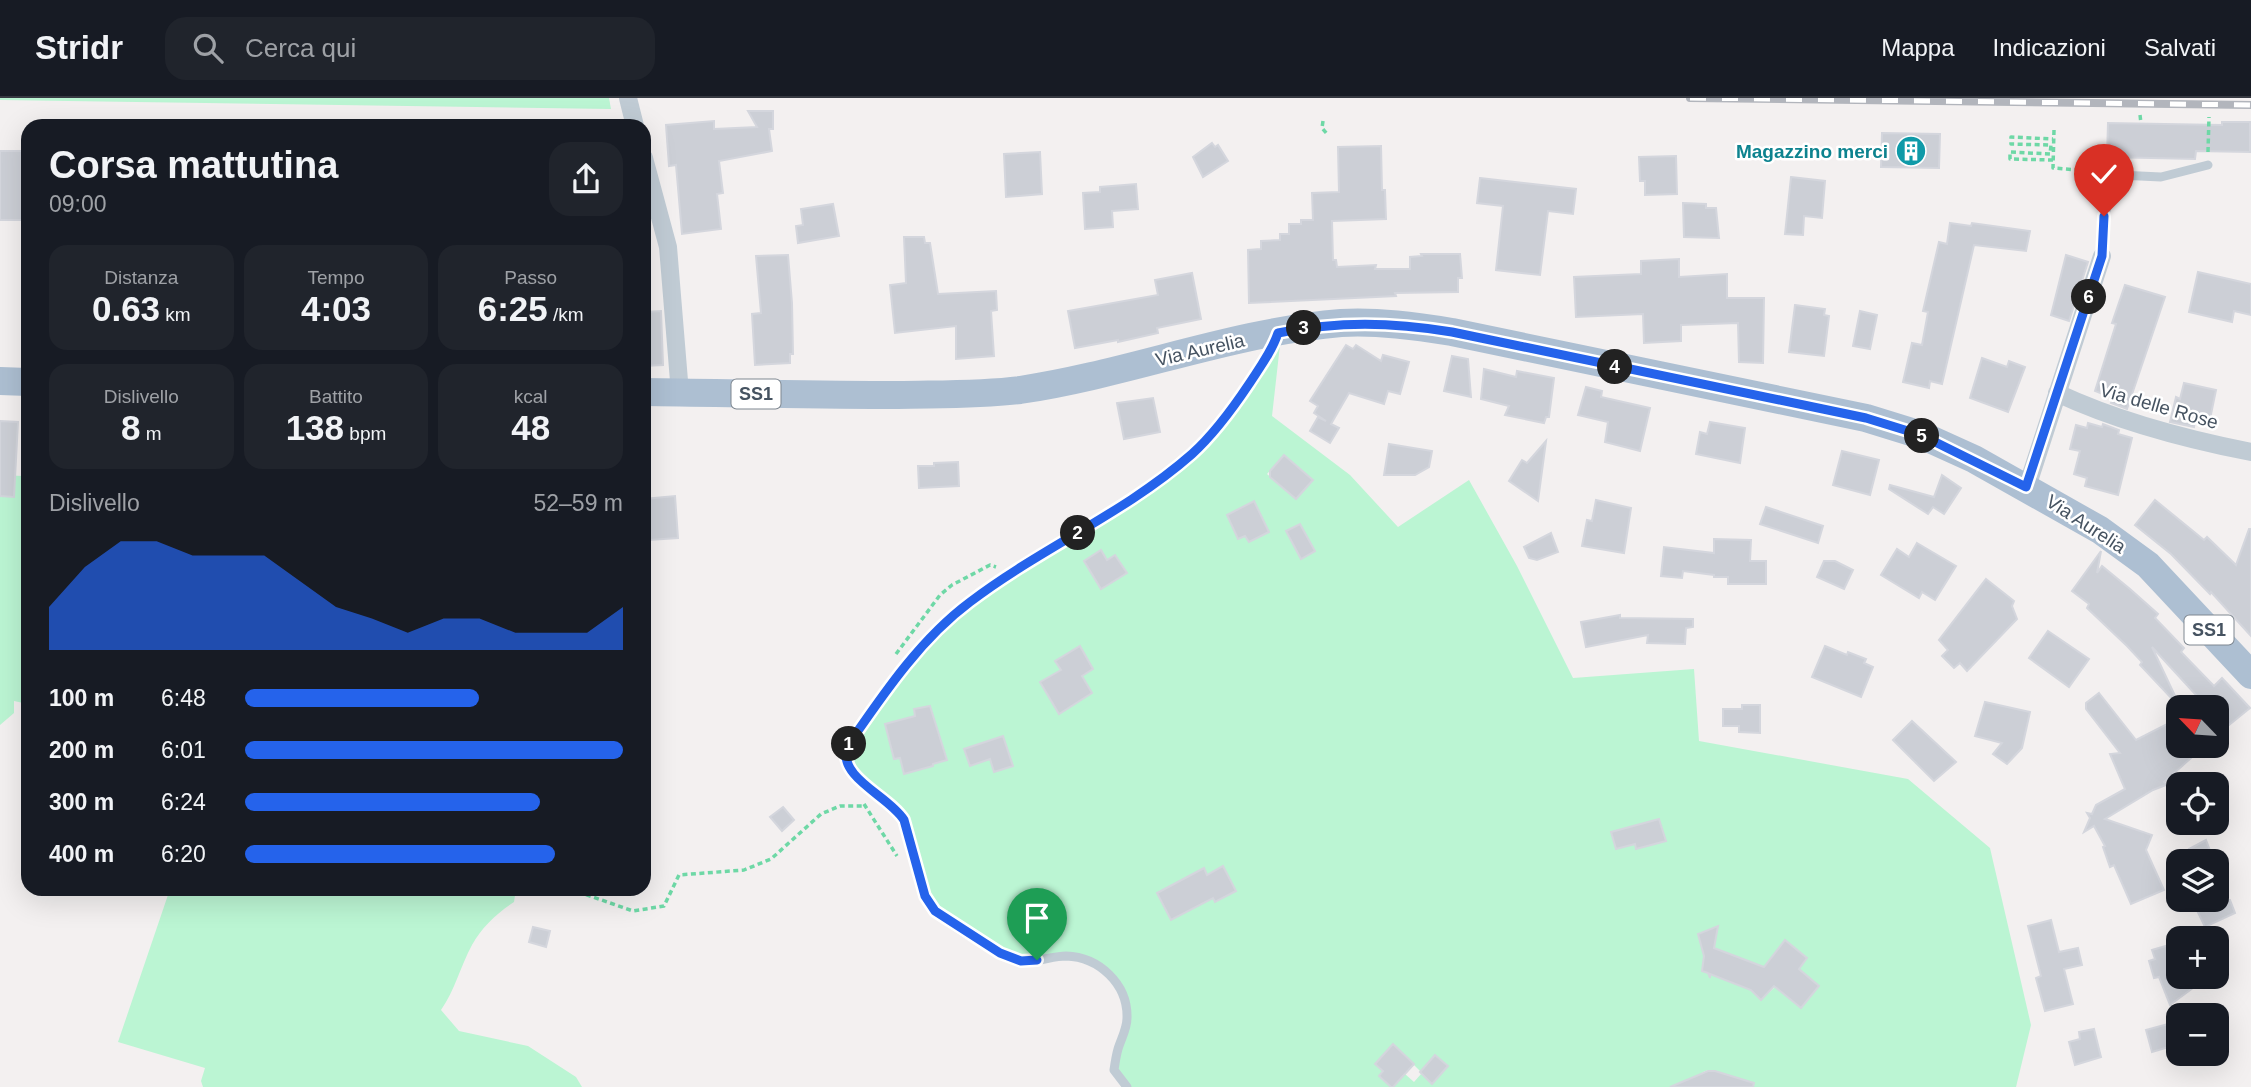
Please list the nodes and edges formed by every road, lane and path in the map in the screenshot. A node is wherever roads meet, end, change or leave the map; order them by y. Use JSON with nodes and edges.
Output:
{"nodes":[{"id":1,"x":628,"y":98,"type":"edge"},
{"id":2,"x":2140,"y":115,"type":"dead end"},
{"id":3,"x":2209,"y":117,"type":"dead end"},
{"id":4,"x":633,"y":119,"type":"edge"},
{"id":5,"x":1323,"y":121,"type":"dead end"},
{"id":6,"x":2141,"y":123,"type":"dead end"},
{"id":7,"x":2054,"y":130,"type":"dead end"},
{"id":8,"x":1328,"y":135,"type":"dead end"},
{"id":9,"x":2053,"y":139,"type":"junction"},
{"id":10,"x":2053,"y":160,"type":"junction"},
{"id":11,"x":2208,"y":165,"type":"joint"},
{"id":12,"x":2119,"y":175,"type":"junction"},
{"id":13,"x":651,"y":184,"type":"edge"},
{"id":14,"x":2102,"y":256,"type":"joint"},
{"id":15,"x":1278,"y":333,"type":"junction"},
{"id":16,"x":0,"y":382,"type":"edge"},
{"id":17,"x":21,"y":382,"type":"edge"},
{"id":18,"x":651,"y":393,"type":"edge"},
{"id":19,"x":680,"y":393,"type":"junction"},
{"id":20,"x":2057,"y":393,"type":"junction"},
{"id":21,"x":2251,"y":452,"type":"edge"},
{"id":22,"x":2026,"y":487,"type":"junction"},
{"id":23,"x":1014,"y":572,"type":"joint"},
{"id":24,"x":2251,"y":675,"type":"edge"},
{"id":25,"x":865,"y":806,"type":"dead end"},
{"id":26,"x":590,"y":896,"type":"edge"},
{"id":27,"x":1127,"y":1087,"type":"edge"}],
"edges":[{"from":1,"to":4,"type":"street"},
{"from":2,"to":6,"type":"path"},
{"from":3,"to":11,"type":"path"},
{"from":5,"to":8,"type":"path"},
{"from":7,"to":9,"type":"path"},
{"from":9,"to":10,"type":"path"},
{"from":9,"to":10,"type":"path"},
{"from":10,"to":12,"type":"path"},
{"from":11,"to":12,"type":"lane"},
{"from":12,"to":14,"type":"lane"},
{"from":13,"to":19,"type":"street"},
{"from":14,"to":20,"type":"street"},
{"from":15,"to":19,"type":"main road","name":"Via Aurelia","number":"SS1"},
{"from":15,"to":22,"type":"main road","name":"Via Aurelia","number":"SS1"},
{"from":15,"to":23,"type":"path"},
{"from":16,"to":17,"type":"main road"},
{"from":18,"to":19,"type":"main road","name":"Via Aurelia","number":"SS1"},
{"from":20,"to":21,"type":"street","name":"Via delle Rose"},
{"from":20,"to":22,"type":"street"},
{"from":22,"to":24,"type":"main road","name":"Via Aurelia","number":"SS1"},
{"from":23,"to":27,"type":"lane"},
{"from":25,"to":26,"type":"path"}]}
